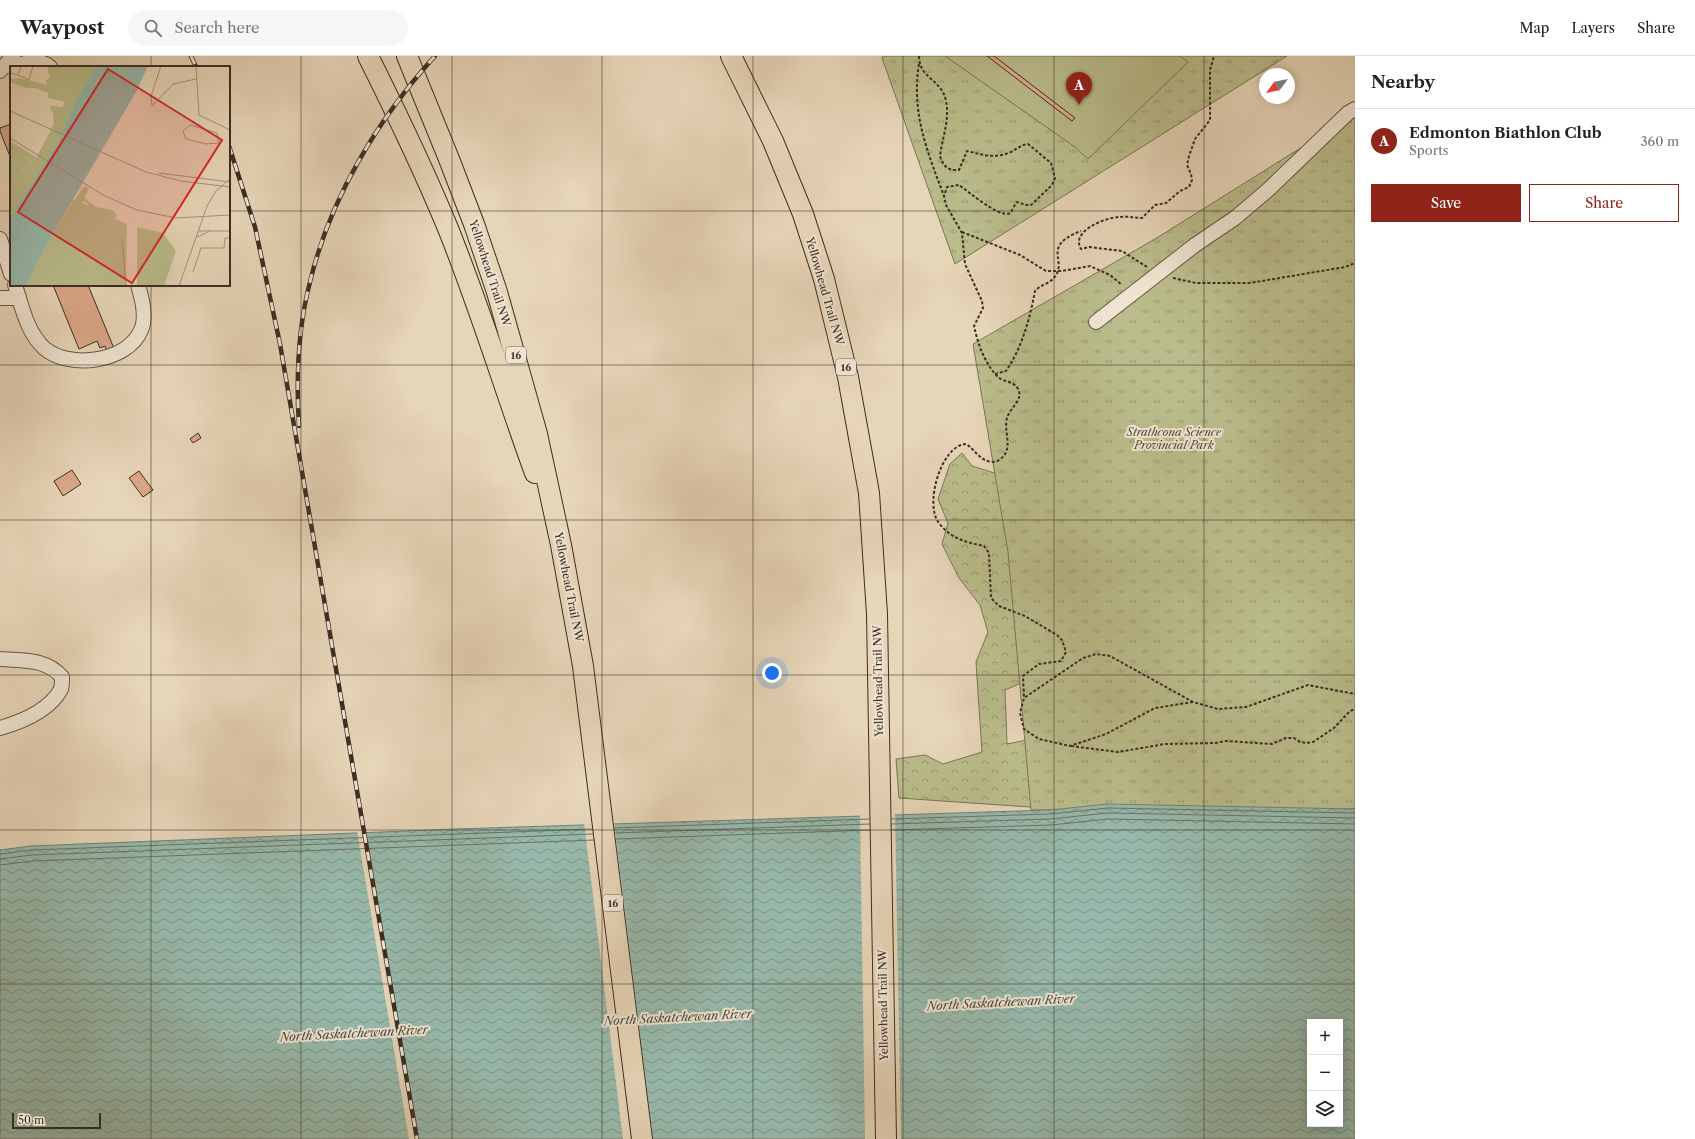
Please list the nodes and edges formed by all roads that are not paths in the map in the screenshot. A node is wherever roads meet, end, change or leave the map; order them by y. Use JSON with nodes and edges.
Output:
{"nodes":[{"id":1,"x":13,"y":56,"type":"edge"},
{"id":2,"x":368,"y":56,"type":"edge"},
{"id":3,"x":407,"y":56,"type":"edge"},
{"id":4,"x":731,"y":56,"type":"edge"},
{"id":5,"x":15,"y":66,"type":"edge"},
{"id":6,"x":49,"y":66,"type":"edge"},
{"id":7,"x":10,"y":67,"type":"edge"},
{"id":8,"x":0,"y":72,"type":"edge"},
{"id":9,"x":1355,"y":109,"type":"edge"},
{"id":10,"x":0,"y":239,"type":"edge"},
{"id":11,"x":10,"y":271,"type":"edge"},
{"id":12,"x":15,"y":286,"type":"edge"},
{"id":13,"x":138,"y":286,"type":"edge"},
{"id":14,"x":0,"y":298,"type":"edge"},
{"id":15,"x":19,"y":298,"type":"junction"},
{"id":16,"x":1096,"y":322,"type":"dead end"},
{"id":17,"x":561,"y":545,"type":"junction"},
{"id":18,"x":0,"y":659,"type":"edge"},
{"id":19,"x":0,"y":728,"type":"edge"},
{"id":20,"x":642,"y":1139,"type":"edge"},
{"id":21,"x":886,"y":1139,"type":"edge"}],
"edges":[{"from":1,"to":8,"type":"lane"},
{"from":2,"to":17,"type":"highway"},
{"from":3,"to":17,"type":"highway","name":"Yellowhead Trail NW","number":"16"},
{"from":4,"to":21,"type":"highway","name":"Yellowhead Trail NW","number":"16"},
{"from":5,"to":6,"type":"lane"},
{"from":7,"to":8,"type":"lane"},
{"from":9,"to":16,"type":"lane"},
{"from":10,"to":11,"type":"lane"},
{"from":12,"to":15,"type":"lane"},
{"from":13,"to":15,"type":"lane"},
{"from":14,"to":15,"type":"lane"},
{"from":17,"to":20,"type":"highway","name":"Yellowhead Trail NW","number":"16"},
{"from":18,"to":19,"type":"lane"}]}
